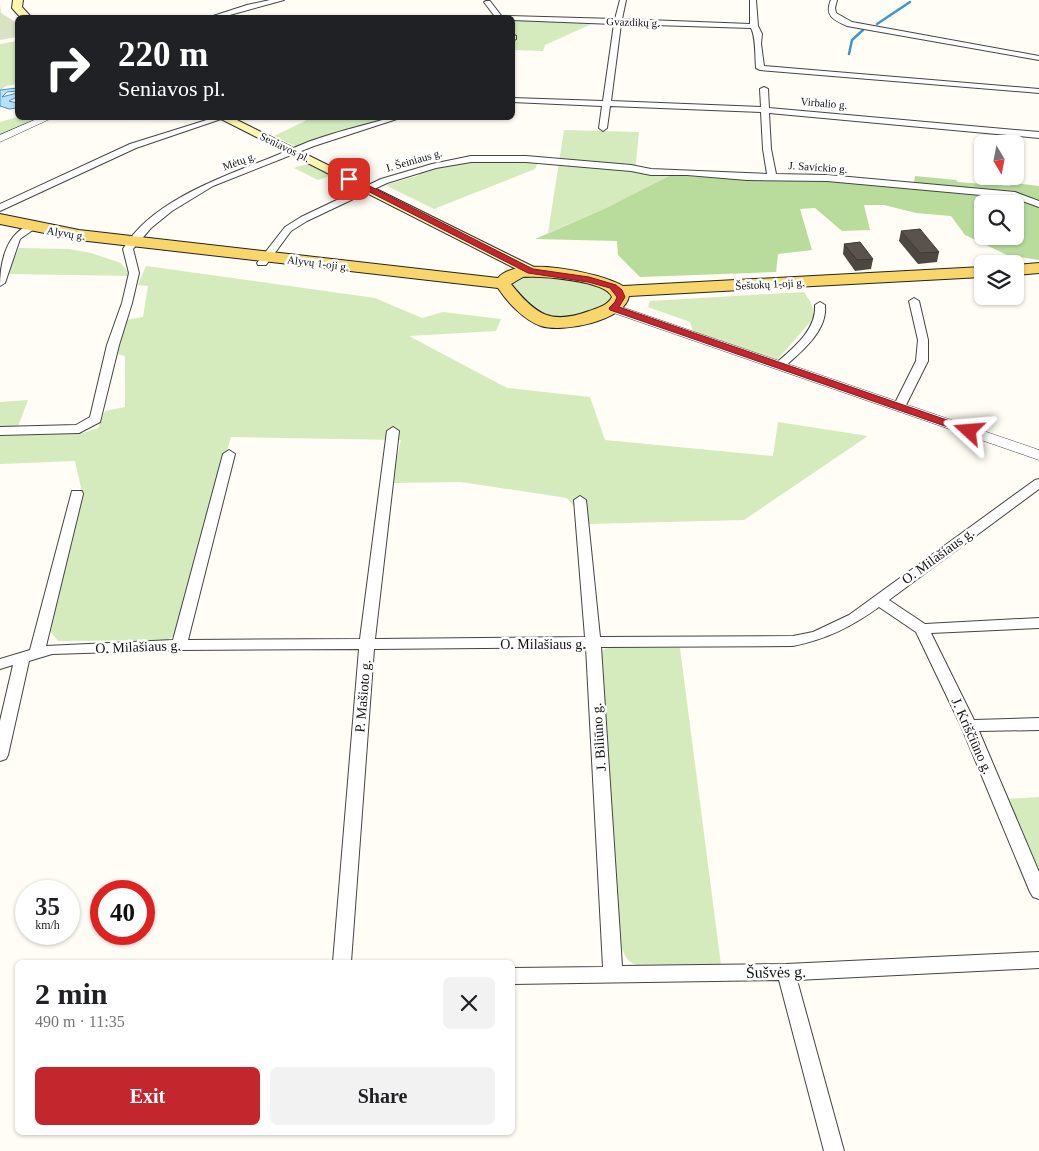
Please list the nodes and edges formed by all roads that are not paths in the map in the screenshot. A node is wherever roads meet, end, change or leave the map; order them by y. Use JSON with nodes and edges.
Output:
{"nodes":[{"id":1,"x":18,"y":0,"type":"edge"},
{"id":2,"x":281,"y":0,"type":"edge"},
{"id":3,"x":623,"y":0,"type":"edge"},
{"id":4,"x":752,"y":0,"type":"edge"},
{"id":5,"x":834,"y":0,"type":"edge"},
{"id":6,"x":488,"y":2,"type":"dead end"},
{"id":7,"x":24,"y":15,"type":"edge"},
{"id":8,"x":220,"y":15,"type":"edge"},
{"id":9,"x":498,"y":15,"type":"edge"},
{"id":10,"x":515,"y":18,"type":"edge"},
{"id":11,"x":618,"y":22,"type":"junction"},
{"id":12,"x":754,"y":26,"type":"junction"},
{"id":13,"x":1039,"y":58,"type":"edge"},
{"id":14,"x":764,"y":89,"type":"dead end"},
{"id":15,"x":1039,"y":91,"type":"edge"},
{"id":16,"x":515,"y":100,"type":"edge"},
{"id":17,"x":606,"y":104,"type":"junction"},
{"id":18,"x":764,"y":110,"type":"junction"},
{"id":19,"x":43,"y":120,"type":"edge"},
{"id":20,"x":214,"y":120,"type":"edge"},
{"id":21,"x":229,"y":120,"type":"edge"},
{"id":22,"x":389,"y":120,"type":"edge"},
{"id":23,"x":603,"y":128,"type":"dead end"},
{"id":24,"x":1039,"y":135,"type":"edge"},
{"id":25,"x":0,"y":139,"type":"edge"},
{"id":26,"x":294,"y":152,"type":"junction"},
{"id":27,"x":594,"y":164,"type":"joint"},
{"id":28,"x":772,"y":176,"type":"junction"},
{"id":29,"x":370,"y":189,"type":"junction"},
{"id":30,"x":1039,"y":204,"type":"edge"},
{"id":31,"x":0,"y":208,"type":"edge"},
{"id":32,"x":0,"y":219,"type":"edge"},
{"id":33,"x":32,"y":227,"type":"junction"},
{"id":34,"x":132,"y":242,"type":"junction"},
{"id":35,"x":264,"y":260,"type":"junction"},
{"id":36,"x":1039,"y":268,"type":"edge"},
{"id":37,"x":1024,"y":269,"type":"edge"},
{"id":38,"x":531,"y":271,"type":"junction"},
{"id":39,"x":974,"y":273,"type":"edge"},
{"id":40,"x":0,"y":283,"type":"edge"},
{"id":41,"x":503,"y":284,"type":"junction"},
{"id":42,"x":618,"y":291,"type":"junction"},
{"id":43,"x":914,"y":301,"type":"dead end"},
{"id":44,"x":820,"y":305,"type":"dead end"},
{"id":45,"x":613,"y":308,"type":"junction"},
{"id":46,"x":779,"y":366,"type":"junction"},
{"id":47,"x":899,"y":407,"type":"junction"},
{"id":48,"x":0,"y":431,"type":"edge"},
{"id":49,"x":393,"y":431,"type":"dead end"},
{"id":50,"x":228,"y":454,"type":"dead end"},
{"id":51,"x":1039,"y":455,"type":"edge"},
{"id":52,"x":1039,"y":483,"type":"edge"},
{"id":53,"x":78,"y":494,"type":"dead end"},
{"id":54,"x":580,"y":500,"type":"dead end"},
{"id":55,"x":879,"y":600,"type":"junction"},
{"id":56,"x":1039,"y":623,"type":"edge"},
{"id":57,"x":922,"y":629,"type":"junction"},
{"id":58,"x":593,"y":643,"type":"junction"},
{"id":59,"x":367,"y":644,"type":"junction"},
{"id":60,"x":179,"y":645,"type":"junction"},
{"id":61,"x":37,"y":652,"type":"junction"},
{"id":62,"x":22,"y":658,"type":"junction"},
{"id":63,"x":0,"y":664,"type":"edge"},
{"id":64,"x":1039,"y":724,"type":"edge"},
{"id":65,"x":968,"y":726,"type":"junction"},
{"id":66,"x":0,"y":755,"type":"edge"},
{"id":67,"x":1039,"y":892,"type":"edge"},
{"id":68,"x":342,"y":960,"type":"edge"},
{"id":69,"x":1039,"y":960,"type":"edge"},
{"id":70,"x":786,"y":972,"type":"junction"},
{"id":71,"x":613,"y":974,"type":"junction"},
{"id":72,"x":515,"y":976,"type":"edge"},
{"id":73,"x":834,"y":1151,"type":"edge"}],
"edges":[{"from":1,"to":7,"type":"main road"},
{"from":2,"to":8,"type":"street"},
{"from":3,"to":11,"type":"street"},
{"from":4,"to":12,"type":"street"},
{"from":5,"to":13,"type":"street"},
{"from":6,"to":9,"type":"street"},
{"from":10,"to":11,"type":"street","name":"Gvazdikų g."},
{"from":11,"to":12,"type":"street","name":"Gvazdikų g."},
{"from":11,"to":17,"type":"street"},
{"from":12,"to":15,"type":"street"},
{"from":14,"to":18,"type":"street"},
{"from":16,"to":17,"type":"street"},
{"from":17,"to":18,"type":"street","name":"Virbalio g."},
{"from":17,"to":23,"type":"street"},
{"from":18,"to":24,"type":"street","name":"Virbalio g."},
{"from":18,"to":28,"type":"street"},
{"from":19,"to":25,"type":"street"},
{"from":20,"to":31,"type":"street"},
{"from":21,"to":26,"type":"main road","name":"Seniavos pl."},
{"from":22,"to":26,"type":"street","name":"Mėtų g."},
{"from":26,"to":29,"type":"main road","name":"Seniavos pl."},
{"from":26,"to":34,"type":"street","name":"Mėtų g."},
{"from":27,"to":28,"type":"street","name":"J. Savickio g."},
{"from":27,"to":29,"type":"street","name":"I. Šeiniaus g."},
{"from":28,"to":30,"type":"street","name":"J. Savickio g."},
{"from":29,"to":35,"type":"street","name":"I. Šeiniaus g."},
{"from":29,"to":38,"type":"main road","name":"Seniavos pl."},
{"from":32,"to":33,"type":"main road","name":"Alyvų g."},
{"from":33,"to":34,"type":"main road","name":"Alyvų g."},
{"from":33,"to":40,"type":"street"},
{"from":34,"to":35,"type":"main road","name":"Alyvų 1-oji g."},
{"from":34,"to":48,"type":"street"},
{"from":35,"to":41,"type":"main road","name":"Alyvų 1-oji g."},
{"from":36,"to":37,"type":"main road"},
{"from":38,"to":41,"type":"main road","name":"Seniavos pl."},
{"from":38,"to":42,"type":"main road","name":"Seniavos pl."},
{"from":39,"to":42,"type":"main road","name":"Šeštokų 1-oji g."},
{"from":41,"to":45,"type":"main road"},
{"from":42,"to":45,"type":"main road"},
{"from":43,"to":47,"type":"street"},
{"from":44,"to":46,"type":"street"},
{"from":45,"to":46,"type":"street"},
{"from":46,"to":47,"type":"street"},
{"from":47,"to":51,"type":"street"},
{"from":49,"to":59,"type":"street","name":"P. Mašioto g."},
{"from":50,"to":60,"type":"street"},
{"from":52,"to":55,"type":"street","name":"O. Milašiaus g."},
{"from":53,"to":61,"type":"street"},
{"from":54,"to":58,"type":"street","name":"J. Biliūno g."},
{"from":55,"to":57,"type":"street"},
{"from":55,"to":58,"type":"street","name":"O. Milašiaus g."},
{"from":56,"to":57,"type":"street"},
{"from":57,"to":65,"type":"street","name":"J. Kriščiūno g."},
{"from":58,"to":59,"type":"street","name":"O. Milašiaus g."},
{"from":58,"to":71,"type":"street","name":"J. Biliūno g."},
{"from":59,"to":60,"type":"street","name":"O. Milašiaus g."},
{"from":59,"to":68,"type":"street","name":"P. Mašioto g."},
{"from":60,"to":61,"type":"street","name":"O. Milašiaus g."},
{"from":61,"to":62,"type":"street","name":"O. Milašiaus g."},
{"from":62,"to":63,"type":"street","name":"O. Milašiaus g."},
{"from":62,"to":66,"type":"street"},
{"from":64,"to":65,"type":"street"},
{"from":65,"to":67,"type":"street","name":"J. Kriščiūno g."},
{"from":69,"to":70,"type":"street","name":"Šušvės g."},
{"from":70,"to":71,"type":"street","name":"Šušvės g."},
{"from":70,"to":73,"type":"street"},
{"from":71,"to":72,"type":"street","name":"Šušvės g."}]}
